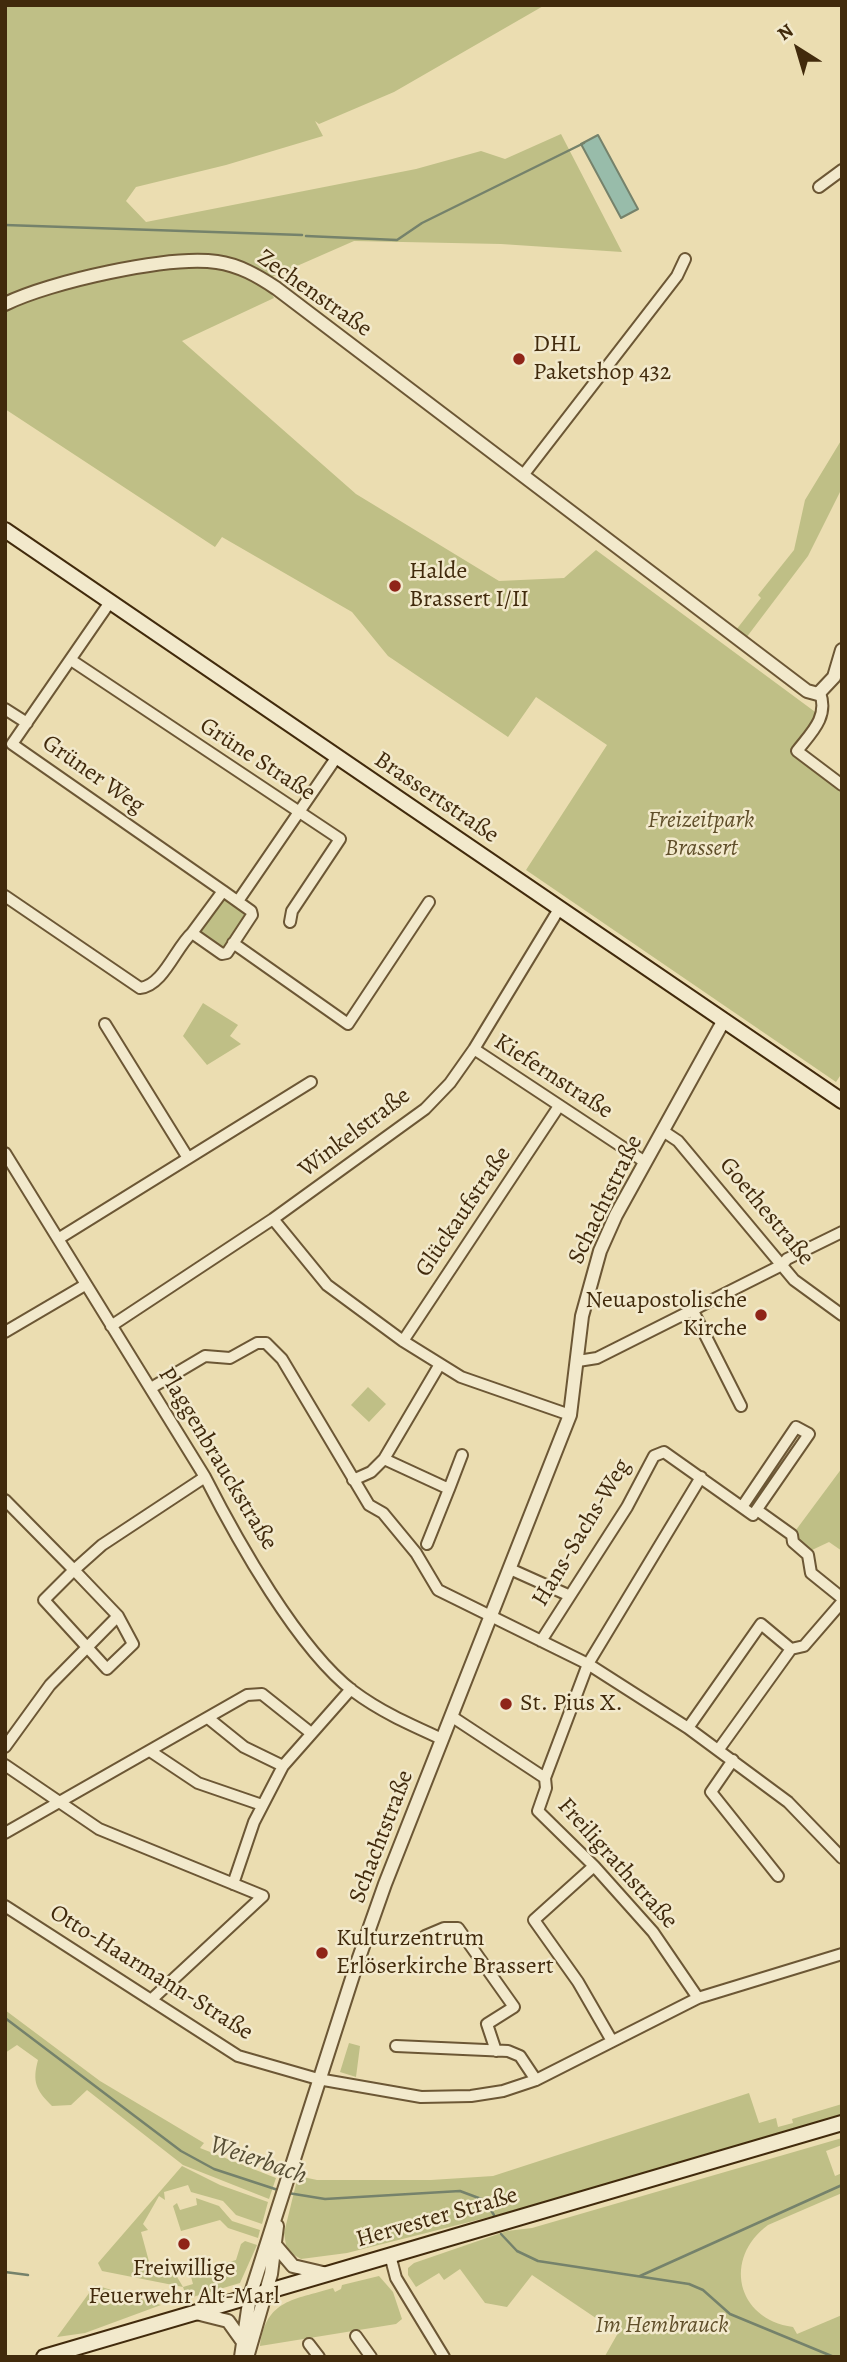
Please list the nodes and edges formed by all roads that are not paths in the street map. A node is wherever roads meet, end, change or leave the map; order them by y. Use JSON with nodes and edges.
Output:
{"nodes":[{"id":1,"x":842,"y":170,"type":"edge"},
{"id":2,"x":819,"y":187,"type":"dead end"},
{"id":3,"x":685,"y":259,"type":"dead end"},
{"id":4,"x":5,"y":304,"type":"edge"},
{"id":5,"x":524,"y":474,"type":"junction"},
{"id":6,"x":5,"y":530,"type":"edge"},
{"id":7,"x":110,"y":602,"type":"junction"},
{"id":8,"x":842,"y":650,"type":"edge"},
{"id":9,"x":71,"y":660,"type":"junction"},
{"id":10,"x":838,"y":678,"type":"edge"},
{"id":11,"x":820,"y":694,"type":"junction"},
{"id":12,"x":5,"y":709,"type":"edge"},
{"id":13,"x":27,"y":723,"type":"junction"},
{"id":14,"x":337,"y":758,"type":"junction"},
{"id":15,"x":842,"y":785,"type":"edge"},
{"id":16,"x":299,"y":812,"type":"junction"},
{"id":17,"x":223,"y":891,"type":"junction"},
{"id":18,"x":5,"y":896,"type":"edge"},
{"id":19,"x":238,"y":901,"type":"junction"},
{"id":20,"x":429,"y":902,"type":"dead end"},
{"id":21,"x":559,"y":909,"type":"junction"},
{"id":22,"x":290,"y":922,"type":"dead end"},
{"id":23,"x":192,"y":933,"type":"junction"},
{"id":24,"x":233,"y":943,"type":"junction"},
{"id":25,"x":723,"y":1020,"type":"junction"},
{"id":26,"x":105,"y":1024,"type":"dead end"},
{"id":27,"x":474,"y":1049,"type":"junction"},
{"id":28,"x":286,"y":1080,"type":"dead end"},
{"id":29,"x":311,"y":1082,"type":"dead end"},
{"id":30,"x":293,"y":1090,"type":"junction"},
{"id":31,"x":842,"y":1101,"type":"edge"},
{"id":32,"x":559,"y":1106,"type":"junction"},
{"id":33,"x":663,"y":1131,"type":"junction"},
{"id":34,"x":5,"y":1153,"type":"edge"},
{"id":35,"x":188,"y":1158,"type":"junction"},
{"id":36,"x":645,"y":1162,"type":"junction"},
{"id":37,"x":273,"y":1220,"type":"junction"},
{"id":38,"x":842,"y":1232,"type":"edge"},
{"id":39,"x":58,"y":1239,"type":"junction"},
{"id":40,"x":782,"y":1265,"type":"junction"},
{"id":41,"x":85,"y":1285,"type":"junction"},
{"id":42,"x":692,"y":1309,"type":"junction"},
{"id":43,"x":842,"y":1315,"type":"edge"},
{"id":44,"x":111,"y":1326,"type":"junction"},
{"id":45,"x":5,"y":1332,"type":"edge"},
{"id":46,"x":403,"y":1341,"type":"junction"},
{"id":47,"x":578,"y":1361,"type":"junction"},
{"id":48,"x":440,"y":1364,"type":"junction"},
{"id":49,"x":151,"y":1388,"type":"junction"},
{"id":50,"x":741,"y":1406,"type":"dead end"},
{"id":51,"x":570,"y":1415,"type":"junction"},
{"id":52,"x":462,"y":1455,"type":"dead end"},
{"id":53,"x":384,"y":1459,"type":"junction"},
{"id":54,"x":205,"y":1477,"type":"junction"},
{"id":55,"x":701,"y":1478,"type":"junction"},
{"id":56,"x":353,"y":1480,"type":"junction"},
{"id":57,"x":449,"y":1489,"type":"junction"},
{"id":58,"x":5,"y":1500,"type":"edge"},
{"id":59,"x":742,"y":1507,"type":"junction"},
{"id":60,"x":755,"y":1512,"type":"junction"},
{"id":61,"x":427,"y":1544,"type":"dead end"},
{"id":62,"x":510,"y":1569,"type":"junction"},
{"id":63,"x":74,"y":1570,"type":"junction"},
{"id":64,"x":568,"y":1595,"type":"junction"},
{"id":65,"x":842,"y":1600,"type":"edge"},
{"id":66,"x":491,"y":1614,"type":"junction"},
{"id":67,"x":118,"y":1616,"type":"junction"},
{"id":68,"x":541,"y":1641,"type":"junction"},
{"id":69,"x":85,"y":1646,"type":"junction"},
{"id":70,"x":791,"y":1649,"type":"junction"},
{"id":71,"x":588,"y":1664,"type":"junction"},
{"id":72,"x":351,"y":1689,"type":"junction"},
{"id":73,"x":451,"y":1716,"type":"junction"},
{"id":74,"x":208,"y":1718,"type":"junction"},
{"id":75,"x":688,"y":1728,"type":"junction"},
{"id":76,"x":311,"y":1733,"type":"junction"},
{"id":77,"x":442,"y":1739,"type":"junction"},
{"id":78,"x":5,"y":1747,"type":"edge"},
{"id":79,"x":719,"y":1749,"type":"junction"},
{"id":80,"x":150,"y":1751,"type":"junction"},
{"id":81,"x":733,"y":1760,"type":"junction"},
{"id":82,"x":5,"y":1765,"type":"edge"},
{"id":83,"x":283,"y":1766,"type":"junction"},
{"id":84,"x":545,"y":1778,"type":"junction"},
{"id":85,"x":59,"y":1802,"type":"junction"},
{"id":86,"x":262,"y":1805,"type":"junction"},
{"id":87,"x":5,"y":1833,"type":"edge"},
{"id":88,"x":842,"y":1858,"type":"edge"},
{"id":89,"x":594,"y":1866,"type":"junction"},
{"id":90,"x":778,"y":1876,"type":"dead end"},
{"id":91,"x":233,"y":1884,"type":"junction"},
{"id":92,"x":5,"y":1906,"type":"edge"},
{"id":93,"x":425,"y":1936,"type":"dead end"},
{"id":94,"x":842,"y":1954,"type":"edge"},
{"id":95,"x":698,"y":1998,"type":"junction"},
{"id":96,"x":151,"y":2000,"type":"junction"},
{"id":97,"x":612,"y":2042,"type":"junction"},
{"id":98,"x":396,"y":2046,"type":"dead end"},
{"id":99,"x":496,"y":2050,"type":"junction"},
{"id":100,"x":318,"y":2079,"type":"junction"},
{"id":101,"x":536,"y":2080,"type":"junction"},
{"id":102,"x":842,"y":2123,"type":"edge"},
{"id":103,"x":280,"y":2201,"type":"junction"},
{"id":104,"x":276,"y":2246,"type":"junction"},
{"id":105,"x":390,"y":2255,"type":"junction"},
{"id":106,"x":323,"y":2273,"type":"junction"},
{"id":107,"x":265,"y":2291,"type":"junction"},
{"id":108,"x":250,"y":2296,"type":"junction"},
{"id":109,"x":192,"y":2313,"type":"junction"},
{"id":110,"x":356,"y":2336,"type":"dead end"},
{"id":111,"x":243,"y":2342,"type":"junction"},
{"id":112,"x":309,"y":2344,"type":"dead end"},
{"id":113,"x":44,"y":2357,"type":"edge"},
{"id":114,"x":241,"y":2357,"type":"edge"},
{"id":115,"x":247,"y":2357,"type":"edge"},
{"id":116,"x":319,"y":2357,"type":"edge"},
{"id":117,"x":370,"y":2357,"type":"edge"},
{"id":118,"x":444,"y":2357,"type":"edge"}],
"edges":[{"from":1,"to":2,"type":"street"},
{"from":3,"to":5,"type":"street"},
{"from":4,"to":5,"type":"street","name":"Zechenstraße"},
{"from":5,"to":11,"type":"street","name":"Zechenstraße"},
{"from":6,"to":7,"type":"main road","name":"Brassertstraße"},
{"from":7,"to":9,"type":"street","name":"Grüner Weg"},
{"from":7,"to":14,"type":"main road","name":"Brassertstraße"},
{"from":8,"to":10,"type":"street"},
{"from":9,"to":13,"type":"street","name":"Grüner Weg"},
{"from":9,"to":16,"type":"street","name":"Grüne Straße"},
{"from":10,"to":11,"type":"street"},
{"from":11,"to":15,"type":"street"},
{"from":12,"to":13,"type":"street"},
{"from":13,"to":17,"type":"street","name":"Grüner Weg"},
{"from":14,"to":16,"type":"street"},
{"from":14,"to":21,"type":"main road","name":"Brassertstraße"},
{"from":16,"to":19,"type":"street"},
{"from":16,"to":22,"type":"street","name":"Grüne Straße"},
{"from":17,"to":19,"type":"street","name":"Grüner Weg"},
{"from":17,"to":23,"type":"street"},
{"from":18,"to":23,"type":"street"},
{"from":19,"to":24,"type":"street"},
{"from":20,"to":24,"type":"street"},
{"from":21,"to":25,"type":"main road","name":"Brassertstraße"},
{"from":21,"to":27,"type":"street","name":"Winkelstraße"},
{"from":23,"to":24,"type":"street"},
{"from":25,"to":31,"type":"main road","name":"Brassertstraße"},
{"from":25,"to":33,"type":"street","name":"Schachtstraße"},
{"from":26,"to":35,"type":"street"},
{"from":27,"to":32,"type":"street","name":"Kiefernstraße"},
{"from":27,"to":37,"type":"street","name":"Winkelstraße"},
{"from":28,"to":30,"type":"street"},
{"from":29,"to":30,"type":"street"},
{"from":30,"to":35,"type":"street"},
{"from":32,"to":36,"type":"street","name":"Kiefernstraße"},
{"from":32,"to":46,"type":"street","name":"Glückaufstraße"},
{"from":33,"to":36,"type":"street","name":"Schachtstraße"},
{"from":33,"to":40,"type":"street","name":"Goethestraße"},
{"from":34,"to":39,"type":"street","name":"Plaggenbrauckstraße"},
{"from":35,"to":39,"type":"street"},
{"from":36,"to":47,"type":"street","name":"Schachtstraße"},
{"from":37,"to":44,"type":"street","name":"Winkelstraße"},
{"from":37,"to":46,"type":"street"},
{"from":38,"to":40,"type":"street"},
{"from":39,"to":41,"type":"street","name":"Plaggenbrauckstraße"},
{"from":40,"to":42,"type":"street"},
{"from":40,"to":43,"type":"street","name":"Goethestraße"},
{"from":41,"to":44,"type":"street","name":"Plaggenbrauckstraße"},
{"from":41,"to":45,"type":"street"},
{"from":42,"to":47,"type":"street"},
{"from":42,"to":50,"type":"street"},
{"from":44,"to":49,"type":"street","name":"Plaggenbrauckstraße"},
{"from":46,"to":48,"type":"street"},
{"from":47,"to":51,"type":"street","name":"Schachtstraße"},
{"from":48,"to":51,"type":"street"},
{"from":48,"to":53,"type":"street"},
{"from":49,"to":54,"type":"street","name":"Plaggenbrauckstraße"},
{"from":49,"to":56,"type":"street"},
{"from":51,"to":62,"type":"street","name":"Schachtstraße"},
{"from":52,"to":57,"type":"street"},
{"from":53,"to":56,"type":"street"},
{"from":53,"to":57,"type":"street"},
{"from":54,"to":63,"type":"street"},
{"from":54,"to":72,"type":"street","name":"Plaggenbrauckstraße"},
{"from":55,"to":59,"type":"street"},
{"from":55,"to":64,"type":"street","name":"Hans-Sachs-Weg"},
{"from":55,"to":71,"type":"street"},
{"from":56,"to":66,"type":"street"},
{"from":57,"to":61,"type":"street"},
{"from":58,"to":63,"type":"street"},
{"from":59,"to":60,"type":"street"},
{"from":59,"to":60,"type":"street"},
{"from":60,"to":65,"type":"street"},
{"from":62,"to":64,"type":"street"},
{"from":62,"to":66,"type":"street","name":"Schachtstraße"},
{"from":63,"to":67,"type":"street"},
{"from":63,"to":69,"type":"street"},
{"from":64,"to":68,"type":"street","name":"Hans-Sachs-Weg"},
{"from":65,"to":70,"type":"street"},
{"from":66,"to":68,"type":"street"},
{"from":66,"to":73,"type":"street","name":"Schachtstraße"},
{"from":67,"to":69,"type":"street"},
{"from":67,"to":69,"type":"street"},
{"from":68,"to":71,"type":"street"},
{"from":69,"to":78,"type":"street"},
{"from":70,"to":75,"type":"street"},
{"from":70,"to":79,"type":"street"},
{"from":71,"to":75,"type":"street"},
{"from":71,"to":84,"type":"street"},
{"from":72,"to":76,"type":"street"},
{"from":72,"to":77,"type":"street","name":"Plaggenbrauckstraße"},
{"from":73,"to":77,"type":"street","name":"Schachtstraße"},
{"from":73,"to":84,"type":"street","name":"Freiligrathstraße"},
{"from":74,"to":76,"type":"street"},
{"from":74,"to":80,"type":"street"},
{"from":74,"to":83,"type":"street"},
{"from":75,"to":79,"type":"street"},
{"from":76,"to":83,"type":"street"},
{"from":77,"to":100,"type":"street","name":"Schachtstraße"},
{"from":79,"to":81,"type":"street"},
{"from":80,"to":85,"type":"street"},
{"from":80,"to":86,"type":"street"},
{"from":81,"to":88,"type":"street"},
{"from":81,"to":90,"type":"street"},
{"from":82,"to":85,"type":"street"},
{"from":83,"to":86,"type":"street"},
{"from":84,"to":89,"type":"street","name":"Freiligrathstraße"},
{"from":85,"to":87,"type":"street"},
{"from":85,"to":91,"type":"street"},
{"from":86,"to":91,"type":"street"},
{"from":89,"to":95,"type":"street","name":"Freiligrathstraße"},
{"from":89,"to":97,"type":"street"},
{"from":91,"to":96,"type":"street"},
{"from":92,"to":96,"type":"street","name":"Otto-Haarmann-Straße"},
{"from":93,"to":99,"type":"street"},
{"from":94,"to":95,"type":"street","name":"Otto-Haarmann-Straße"},
{"from":95,"to":97,"type":"street","name":"Otto-Haarmann-Straße"},
{"from":96,"to":100,"type":"street","name":"Otto-Haarmann-Straße"},
{"from":97,"to":101,"type":"street","name":"Otto-Haarmann-Straße"},
{"from":98,"to":99,"type":"street"},
{"from":99,"to":101,"type":"street"},
{"from":100,"to":101,"type":"street","name":"Otto-Haarmann-Straße"},
{"from":100,"to":103,"type":"street","name":"Schachtstraße"},
{"from":102,"to":105,"type":"main road","name":"Hervester Straße"},
{"from":103,"to":104,"type":"street","name":"Schachtstraße"},
{"from":103,"to":108,"type":"street","name":"Schachtstraße"},
{"from":104,"to":106,"type":"street"},
{"from":104,"to":107,"type":"street","name":"Schachtstraße"},
{"from":105,"to":106,"type":"main road","name":"Hervester Straße"},
{"from":105,"to":118,"type":"street"},
{"from":106,"to":107,"type":"main road","name":"Hervester Straße"},
{"from":107,"to":108,"type":"main road","name":"Hervester Straße"},
{"from":107,"to":115,"type":"street","name":"Schachtstraße"},
{"from":108,"to":109,"type":"main road","name":"Hervester Straße"},
{"from":108,"to":111,"type":"street","name":"Schachtstraße"},
{"from":109,"to":111,"type":"street"},
{"from":109,"to":113,"type":"main road","name":"Hervester Straße"},
{"from":110,"to":117,"type":"street"},
{"from":111,"to":114,"type":"street","name":"Schachtstraße"},
{"from":112,"to":116,"type":"street"}]}
